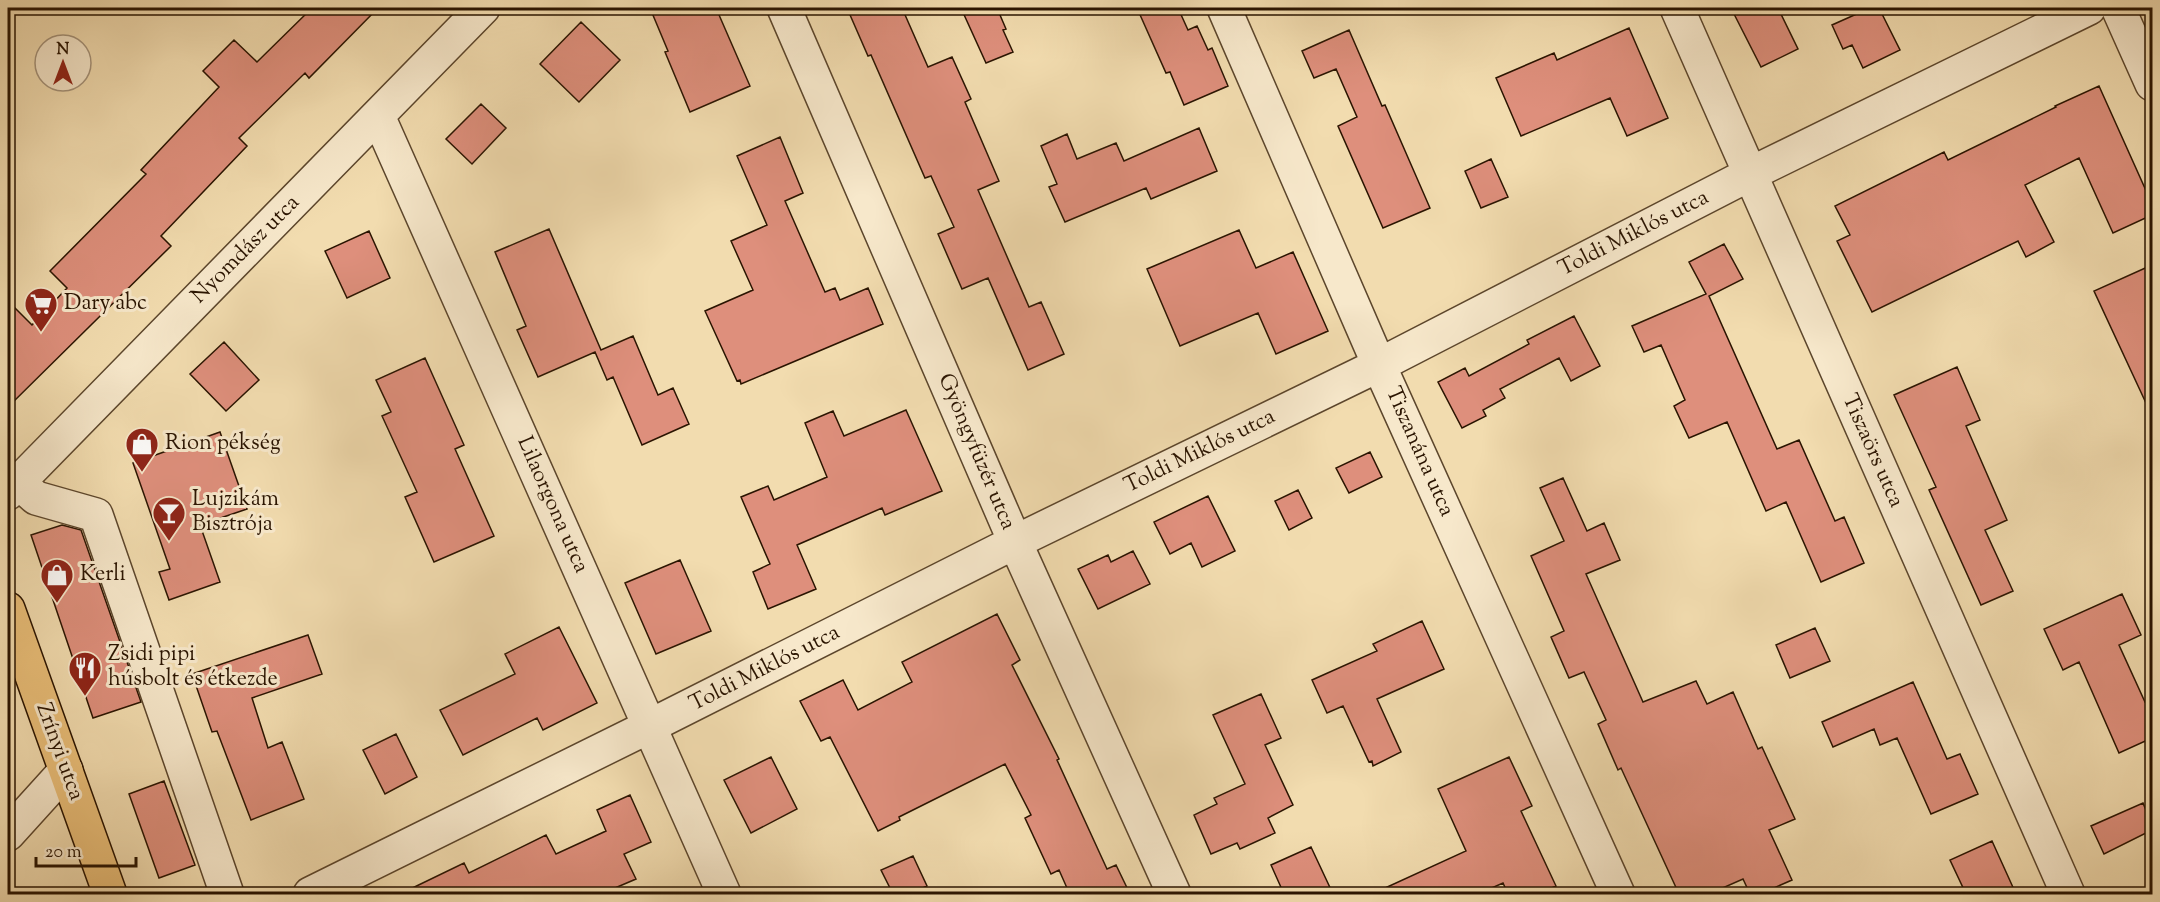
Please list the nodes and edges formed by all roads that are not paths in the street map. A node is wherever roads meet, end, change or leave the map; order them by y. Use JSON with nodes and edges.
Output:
{"nodes":[{"id":1,"x":483,"y":8,"type":"edge"},
{"id":2,"x":784,"y":8,"type":"edge"},
{"id":3,"x":1224,"y":8,"type":"edge"},
{"id":4,"x":1677,"y":8,"type":"edge"},
{"id":5,"x":2089,"y":8,"type":"edge"},
{"id":6,"x":2118,"y":8,"type":"edge"},
{"id":7,"x":2152,"y":84,"type":"edge"},
{"id":8,"x":378,"y":116,"type":"junction"},
{"id":9,"x":1750,"y":174,"type":"junction"},
{"id":10,"x":1379,"y":365,"type":"junction"},
{"id":11,"x":13,"y":487,"type":"edge"},
{"id":12,"x":1015,"y":542,"type":"junction"},
{"id":13,"x":8,"y":609,"type":"edge"},
{"id":14,"x":650,"y":726,"type":"junction"},
{"id":15,"x":66,"y":770,"type":"junction"},
{"id":16,"x":8,"y":834,"type":"edge"},
{"id":17,"x":110,"y":894,"type":"edge"},
{"id":18,"x":227,"y":894,"type":"edge"},
{"id":19,"x":310,"y":894,"type":"edge"},
{"id":20,"x":724,"y":894,"type":"edge"},
{"id":21,"x":1173,"y":894,"type":"edge"},
{"id":22,"x":1618,"y":894,"type":"edge"},
{"id":23,"x":2068,"y":894,"type":"edge"}],
"edges":[{"from":1,"to":8,"type":"street","name":"Nyomdász utca"},
{"from":2,"to":12,"type":"street","name":"Gyöngyfüzér utca"},
{"from":3,"to":10,"type":"street","name":"Tiszanána utca"},
{"from":4,"to":9,"type":"street","name":"Tiszaörs utca"},
{"from":5,"to":9,"type":"street","name":"Toldi Miklós utca"},
{"from":6,"to":7,"type":"street"},
{"from":8,"to":11,"type":"street","name":"Nyomdász utca"},
{"from":8,"to":14,"type":"street","name":"Lilaorgona utca"},
{"from":9,"to":10,"type":"street","name":"Toldi Miklós utca"},
{"from":9,"to":23,"type":"street","name":"Tiszaörs utca"},
{"from":10,"to":12,"type":"street","name":"Toldi Miklós utca"},
{"from":10,"to":22,"type":"street","name":"Tiszanána utca"},
{"from":11,"to":18,"type":"street"},
{"from":12,"to":14,"type":"street","name":"Toldi Miklós utca"},
{"from":12,"to":21,"type":"street","name":"Gyöngyfüzér utca"},
{"from":13,"to":15,"type":"main road","name":"Zrínyi utca"},
{"from":14,"to":19,"type":"street","name":"Toldi Miklós utca"},
{"from":14,"to":20,"type":"street","name":"Lilaorgona utca"},
{"from":15,"to":16,"type":"street"},
{"from":15,"to":17,"type":"main road","name":"Zrínyi utca"}]}
